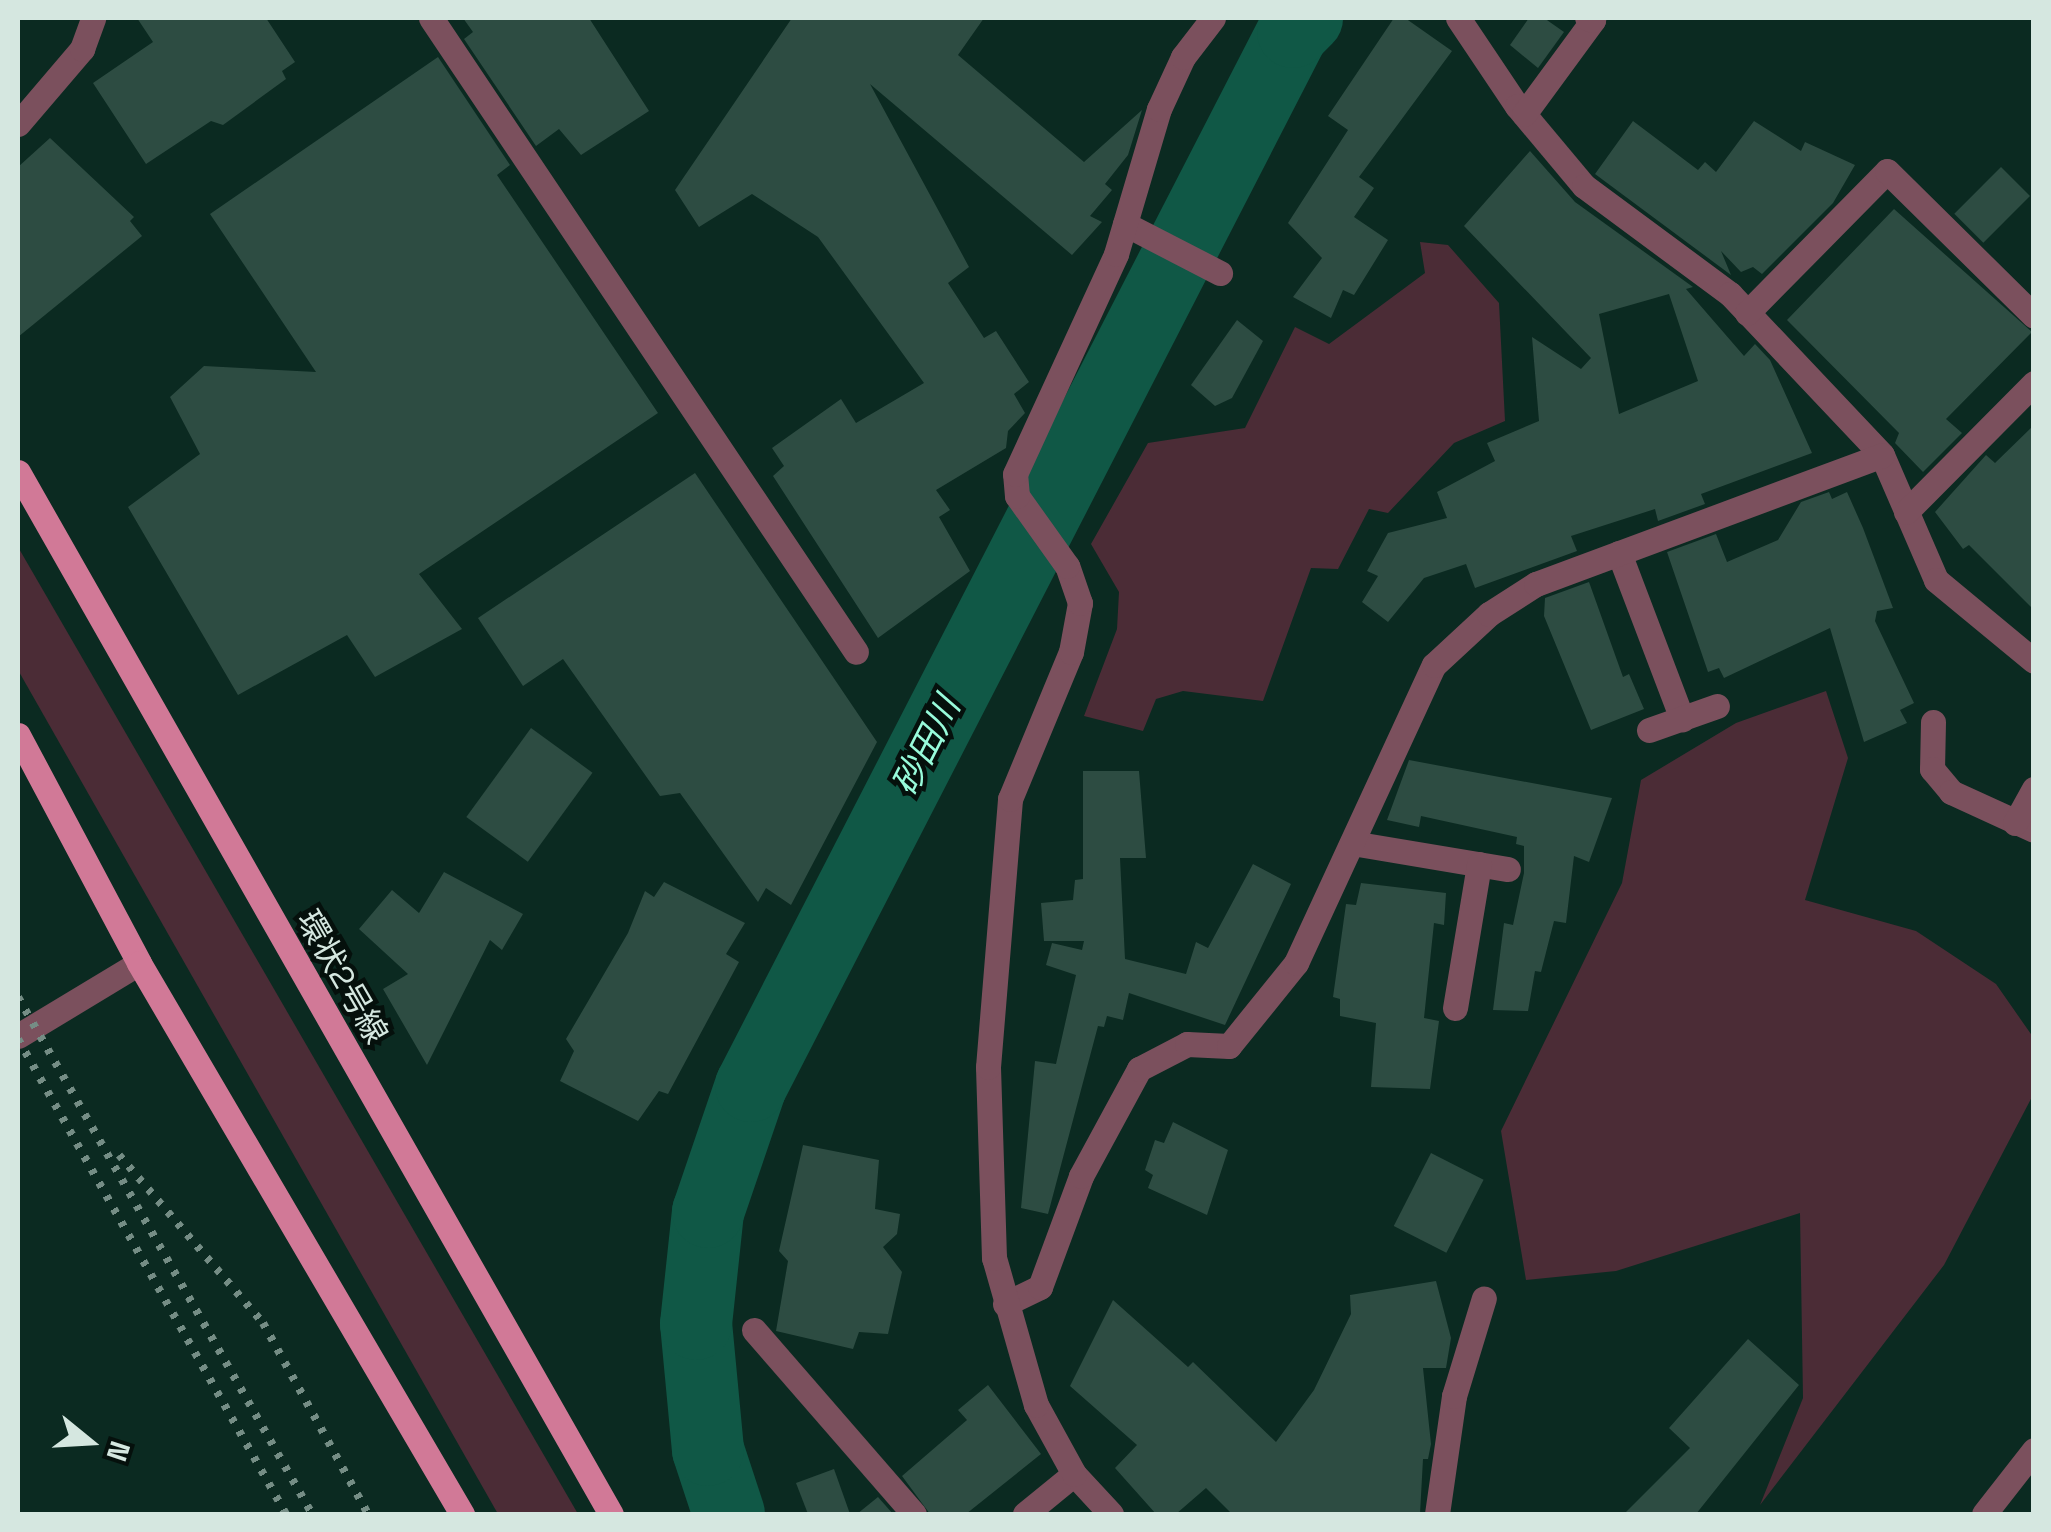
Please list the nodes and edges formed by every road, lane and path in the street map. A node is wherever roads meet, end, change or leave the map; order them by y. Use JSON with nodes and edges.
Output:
{"nodes":[{"id":1,"x":93,"y":18,"type":"edge"},
{"id":2,"x":431,"y":18,"type":"edge"},
{"id":3,"x":1213,"y":18,"type":"edge"},
{"id":4,"x":1458,"y":18,"type":"edge"},
{"id":5,"x":1588,"y":18,"type":"edge"},
{"id":6,"x":1524,"y":114,"type":"junction"},
{"id":7,"x":18,"y":124,"type":"edge"},
{"id":8,"x":1125,"y":224,"type":"junction"},
{"id":9,"x":1220,"y":273,"type":"dead end"},
{"id":10,"x":1748,"y":313,"type":"junction"},
{"id":11,"x":2034,"y":316,"type":"edge"},
{"id":12,"x":2034,"y":383,"type":"edge"},
{"id":13,"x":1882,"y":455,"type":"junction"},
{"id":14,"x":18,"y":472,"type":"edge"},
{"id":15,"x":1906,"y":512,"type":"junction"},
{"id":16,"x":1619,"y":553,"type":"junction"},
{"id":17,"x":856,"y":652,"type":"dead end"},
{"id":18,"x":2034,"y":661,"type":"edge"},
{"id":19,"x":1717,"y":706,"type":"dead end"},
{"id":20,"x":1682,"y":719,"type":"junction"},
{"id":21,"x":1934,"y":722,"type":"dead end"},
{"id":22,"x":1649,"y":730,"type":"dead end"},
{"id":23,"x":18,"y":736,"type":"edge"},
{"id":24,"x":2034,"y":789,"type":"edge"},
{"id":25,"x":2024,"y":827,"type":"edge"},
{"id":26,"x":1352,"y":843,"type":"junction"},
{"id":27,"x":1479,"y":864,"type":"junction"},
{"id":28,"x":1508,"y":869,"type":"dead end"},
{"id":29,"x":139,"y":963,"type":"junction"},
{"id":30,"x":1454,"y":1008,"type":"dead end"},
{"id":31,"x":18,"y":1036,"type":"edge"},
{"id":32,"x":1484,"y":1298,"type":"dead end"},
{"id":33,"x":1005,"y":1304,"type":"junction"},
{"id":34,"x":754,"y":1330,"type":"dead end"},
{"id":35,"x":2034,"y":1450,"type":"edge"},
{"id":36,"x":1074,"y":1474,"type":"junction"},
{"id":37,"x":462,"y":1514,"type":"edge"},
{"id":38,"x":611,"y":1514,"type":"edge"},
{"id":39,"x":914,"y":1514,"type":"edge"},
{"id":40,"x":1025,"y":1514,"type":"edge"},
{"id":41,"x":1110,"y":1514,"type":"edge"},
{"id":42,"x":1437,"y":1514,"type":"edge"},
{"id":43,"x":1984,"y":1514,"type":"edge"}],
"edges":[{"from":1,"to":7,"type":"street"},
{"from":2,"to":17,"type":"street"},
{"from":3,"to":8,"type":"street"},
{"from":4,"to":6,"type":"street"},
{"from":5,"to":6,"type":"street"},
{"from":6,"to":10,"type":"street"},
{"from":8,"to":9,"type":"street"},
{"from":8,"to":33,"type":"street"},
{"from":10,"to":11,"type":"street"},
{"from":10,"to":13,"type":"street"},
{"from":12,"to":15,"type":"street"},
{"from":13,"to":15,"type":"street"},
{"from":13,"to":16,"type":"street"},
{"from":14,"to":38,"type":"main road","name":"環状2号線"},
{"from":15,"to":18,"type":"street"},
{"from":16,"to":20,"type":"street"},
{"from":16,"to":26,"type":"street"},
{"from":19,"to":20,"type":"street"},
{"from":20,"to":22,"type":"street"},
{"from":21,"to":25,"type":"street"},
{"from":23,"to":29,"type":"main road"},
{"from":24,"to":25,"type":"street"},
{"from":26,"to":27,"type":"street"},
{"from":26,"to":33,"type":"street"},
{"from":27,"to":28,"type":"street"},
{"from":27,"to":30,"type":"street"},
{"from":29,"to":31,"type":"street"},
{"from":29,"to":37,"type":"main road"},
{"from":32,"to":42,"type":"street"},
{"from":33,"to":36,"type":"street"},
{"from":34,"to":39,"type":"street"},
{"from":35,"to":43,"type":"street"},
{"from":36,"to":40,"type":"street"},
{"from":36,"to":41,"type":"street"}]}
